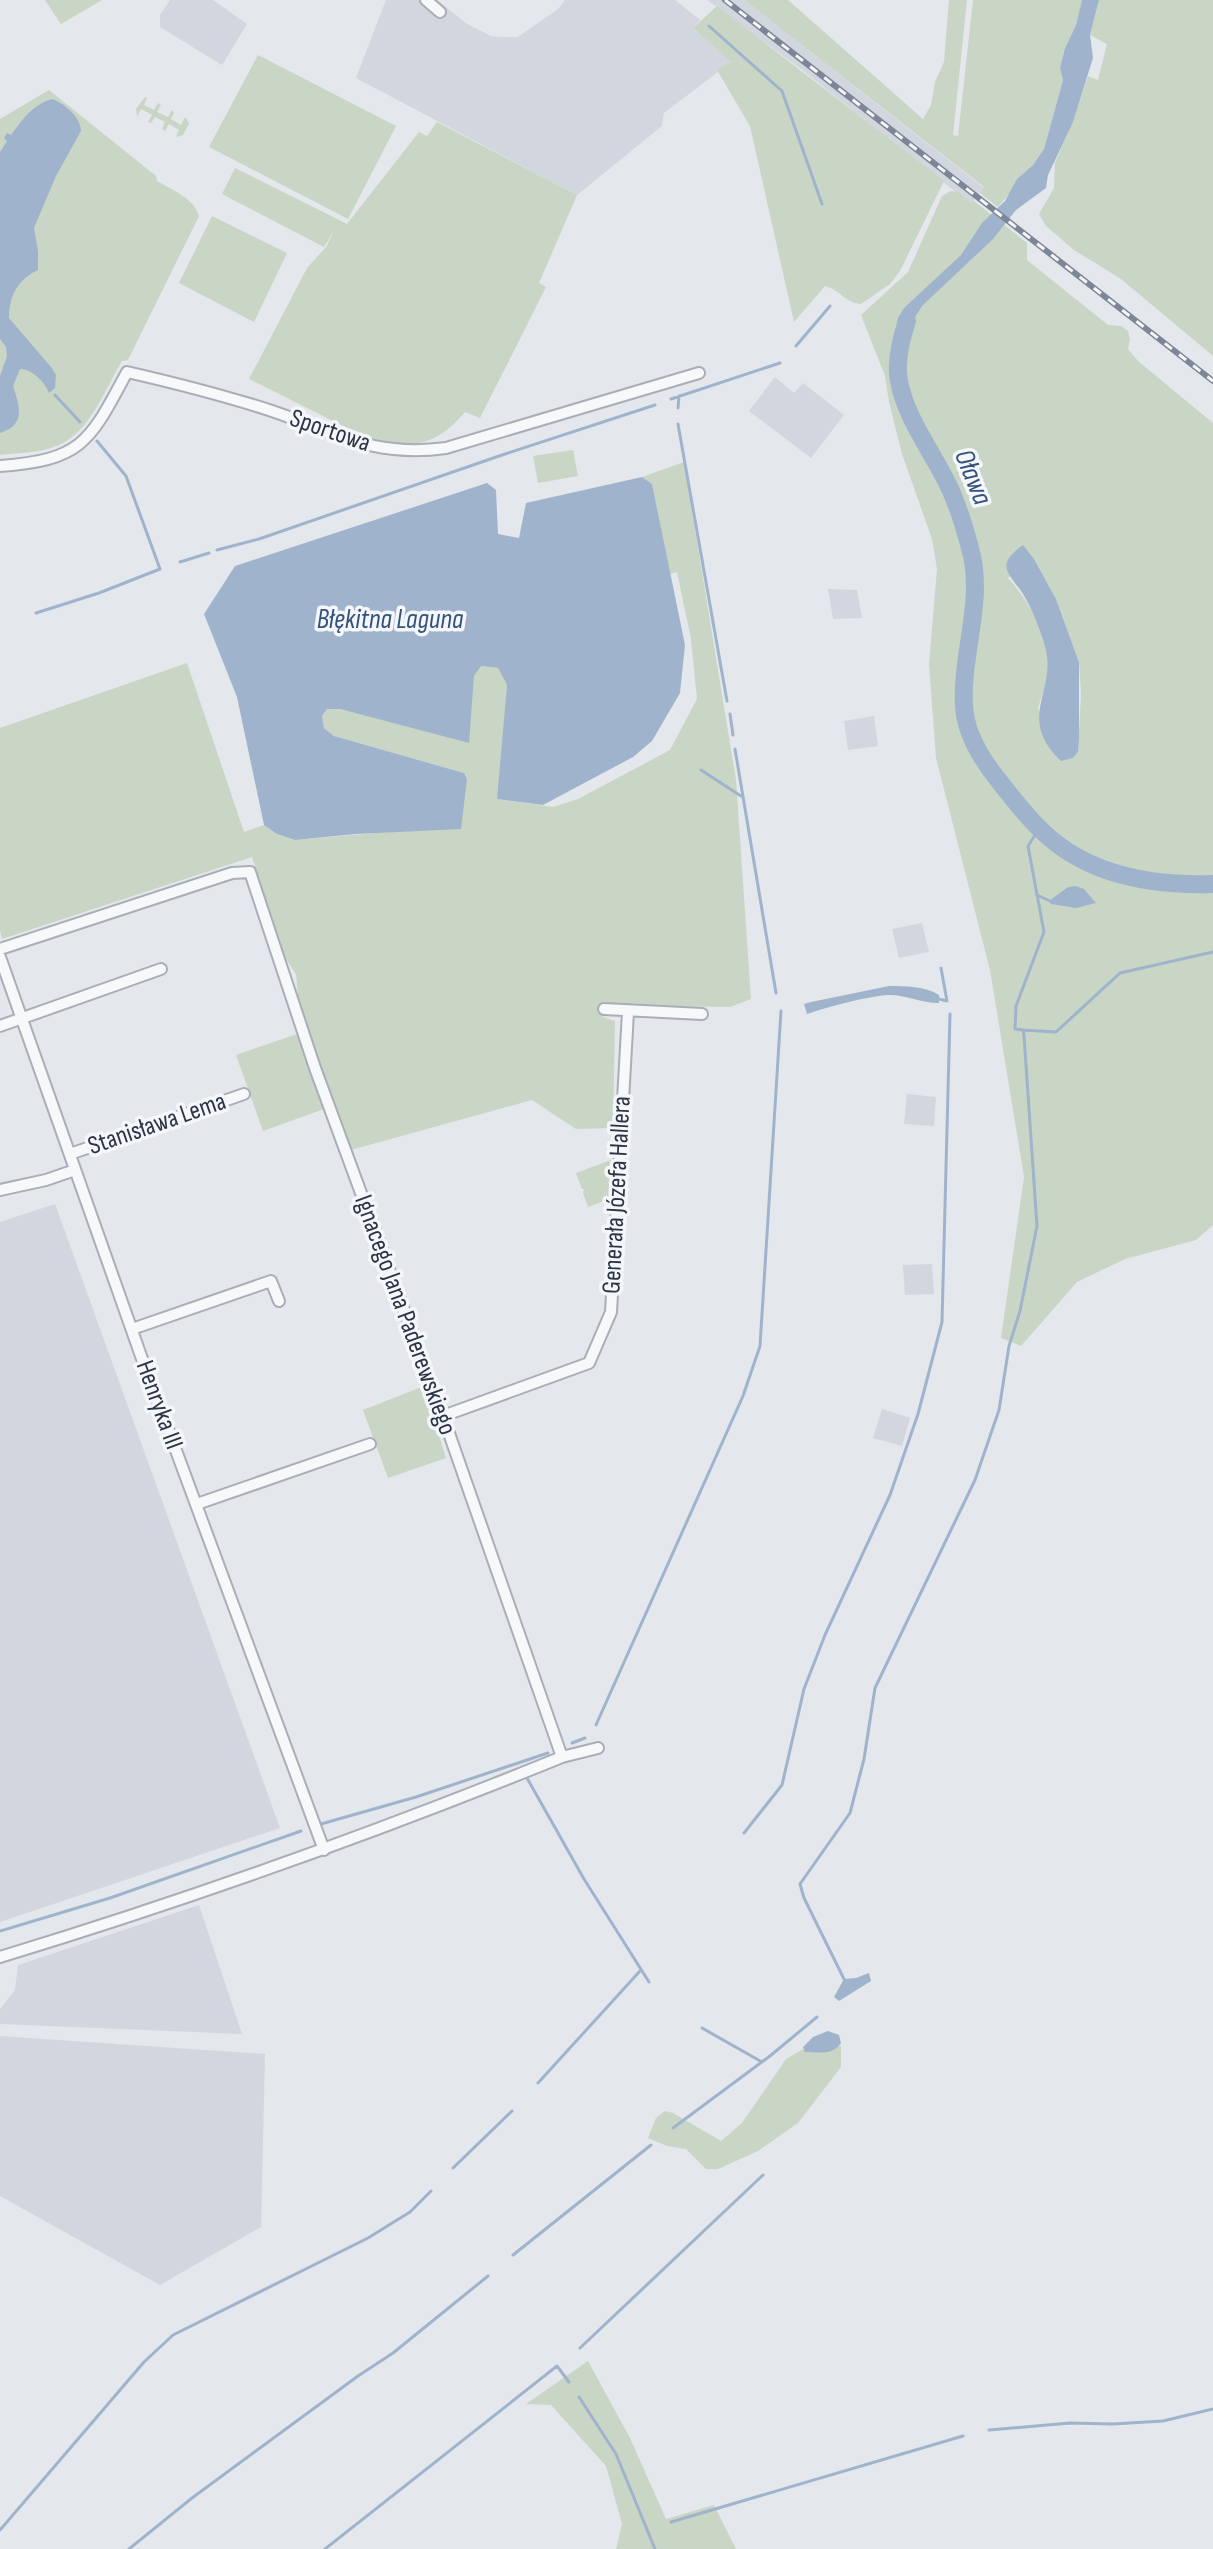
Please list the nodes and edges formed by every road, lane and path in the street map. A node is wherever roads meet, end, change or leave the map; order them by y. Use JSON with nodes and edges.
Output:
{"nodes":[{"id":1,"x":426,"y":0,"type":"edge"},
{"id":2,"x":440,"y":12,"type":"dead end"},
{"id":3,"x":699,"y":373,"type":"dead end"},
{"id":4,"x":0,"y":466,"type":"edge"},
{"id":5,"x":0,"y":949,"type":"edge"},
{"id":6,"x":0,"y":957,"type":"edge"},
{"id":7,"x":161,"y":969,"type":"dead end"},
{"id":8,"x":604,"y":1009,"type":"dead end"},
{"id":9,"x":628,"y":1012,"type":"junction"},
{"id":10,"x":702,"y":1014,"type":"dead end"},
{"id":11,"x":21,"y":1019,"type":"junction"},
{"id":12,"x":0,"y":1026,"type":"edge"},
{"id":13,"x":244,"y":1094,"type":"dead end"},
{"id":14,"x":70,"y":1154,"type":"junction"},
{"id":15,"x":75,"y":1170,"type":"junction"},
{"id":16,"x":0,"y":1190,"type":"edge"},
{"id":17,"x":279,"y":1301,"type":"dead end"},
{"id":18,"x":132,"y":1329,"type":"junction"},
{"id":19,"x":443,"y":1416,"type":"junction"},
{"id":20,"x":370,"y":1444,"type":"dead end"},
{"id":21,"x":197,"y":1504,"type":"junction"},
{"id":22,"x":598,"y":1748,"type":"dead end"},
{"id":23,"x":562,"y":1757,"type":"junction"},
{"id":24,"x":324,"y":1850,"type":"junction"},
{"id":25,"x":0,"y":1957,"type":"edge"}],
"edges":[{"from":1,"to":2,"type":"street"},
{"from":3,"to":4,"type":"street","name":"Sportowa"},
{"from":5,"to":19,"type":"street","name":"Ignacego Jana Paderewskiego"},
{"from":6,"to":11,"type":"street","name":"Henryka III"},
{"from":7,"to":11,"type":"street"},
{"from":8,"to":9,"type":"street"},
{"from":9,"to":10,"type":"street"},
{"from":9,"to":19,"type":"street","name":"Generała Józefa Hallera"},
{"from":11,"to":12,"type":"street"},
{"from":11,"to":14,"type":"street","name":"Henryka III"},
{"from":13,"to":14,"type":"street","name":"Stanisława Lema"},
{"from":14,"to":15,"type":"street","name":"Henryka III"},
{"from":15,"to":16,"type":"street"},
{"from":15,"to":18,"type":"street","name":"Henryka III"},
{"from":17,"to":18,"type":"street"},
{"from":18,"to":21,"type":"street","name":"Henryka III"},
{"from":19,"to":23,"type":"street","name":"Ignacego Jana Paderewskiego"},
{"from":20,"to":21,"type":"street"},
{"from":21,"to":24,"type":"street","name":"Henryka III"},
{"from":22,"to":23,"type":"street"},
{"from":23,"to":24,"type":"street"},
{"from":24,"to":25,"type":"street"}]}
